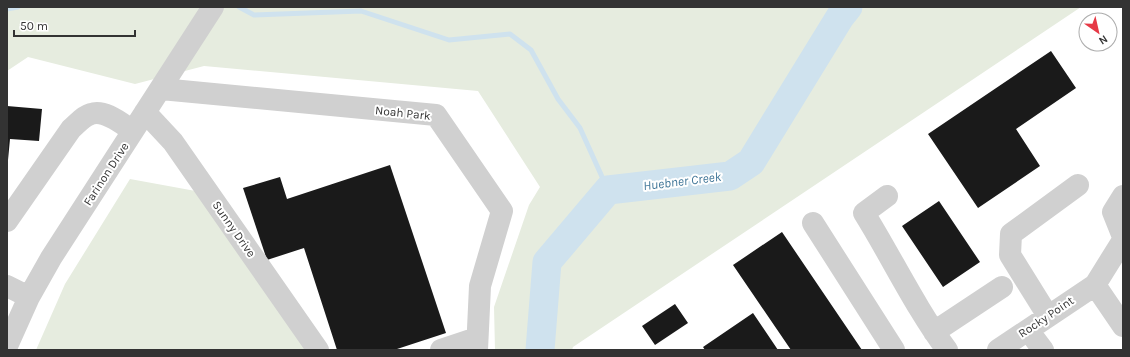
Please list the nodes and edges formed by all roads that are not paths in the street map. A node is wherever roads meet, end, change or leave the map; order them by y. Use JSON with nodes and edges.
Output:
{"nodes":[{"id":1,"x":209,"y":14,"type":"edge"},
{"id":2,"x":161,"y":89,"type":"junction"},
{"id":3,"x":145,"y":112,"type":"junction"},
{"id":4,"x":133,"y":131,"type":"junction"},
{"id":5,"x":1078,"y":185,"type":"dead end"},
{"id":6,"x":887,"y":196,"type":"dead end"},
{"id":7,"x":1123,"y":196,"type":"edge"},
{"id":8,"x":7,"y":221,"type":"edge"},
{"id":9,"x":813,"y":223,"type":"dead end"},
{"id":10,"x":1123,"y":237,"type":"edge"},
{"id":11,"x":1123,"y":240,"type":"edge"},
{"id":12,"x":1095,"y":285,"type":"junction"},
{"id":13,"x":7,"y":286,"type":"edge"},
{"id":14,"x":1002,"y":287,"type":"dead end"},
{"id":15,"x":29,"y":297,"type":"junction"},
{"id":16,"x":1048,"y":316,"type":"junction"},
{"id":17,"x":1123,"y":326,"type":"edge"},
{"id":18,"x":1028,"y":330,"type":"junction"},
{"id":19,"x":934,"y":332,"type":"junction"},
{"id":20,"x":477,"y":344,"type":"edge"},
{"id":21,"x":7,"y":346,"type":"edge"},
{"id":22,"x":318,"y":350,"type":"edge"},
{"id":23,"x":441,"y":350,"type":"edge"},
{"id":24,"x":894,"y":350,"type":"edge"},
{"id":25,"x":947,"y":350,"type":"edge"},
{"id":26,"x":998,"y":350,"type":"edge"},
{"id":27,"x":1043,"y":350,"type":"edge"}],
"edges":[{"from":1,"to":2,"type":"street","name":"Farinon Drive"},
{"from":2,"to":3,"type":"street","name":"Farinon Drive"},
{"from":2,"to":20,"type":"street","name":"Noah Park"},
{"from":3,"to":4,"type":"street","name":"Farinon Drive"},
{"from":3,"to":22,"type":"street","name":"Sunny Drive"},
{"from":4,"to":8,"type":"street"},
{"from":4,"to":15,"type":"street","name":"Farinon Drive"},
{"from":5,"to":16,"type":"street"},
{"from":6,"to":19,"type":"street"},
{"from":7,"to":10,"type":"street"},
{"from":9,"to":24,"type":"street"},
{"from":11,"to":12,"type":"street"},
{"from":12,"to":16,"type":"street","name":"Rocky Point"},
{"from":12,"to":17,"type":"street"},
{"from":13,"to":15,"type":"street"},
{"from":14,"to":19,"type":"street"},
{"from":15,"to":21,"type":"street","name":"Farinon Drive"},
{"from":16,"to":18,"type":"street","name":"Rocky Point"},
{"from":18,"to":26,"type":"street","name":"Rocky Point"},
{"from":18,"to":27,"type":"street"},
{"from":19,"to":25,"type":"street"},
{"from":20,"to":23,"type":"street"}]}
